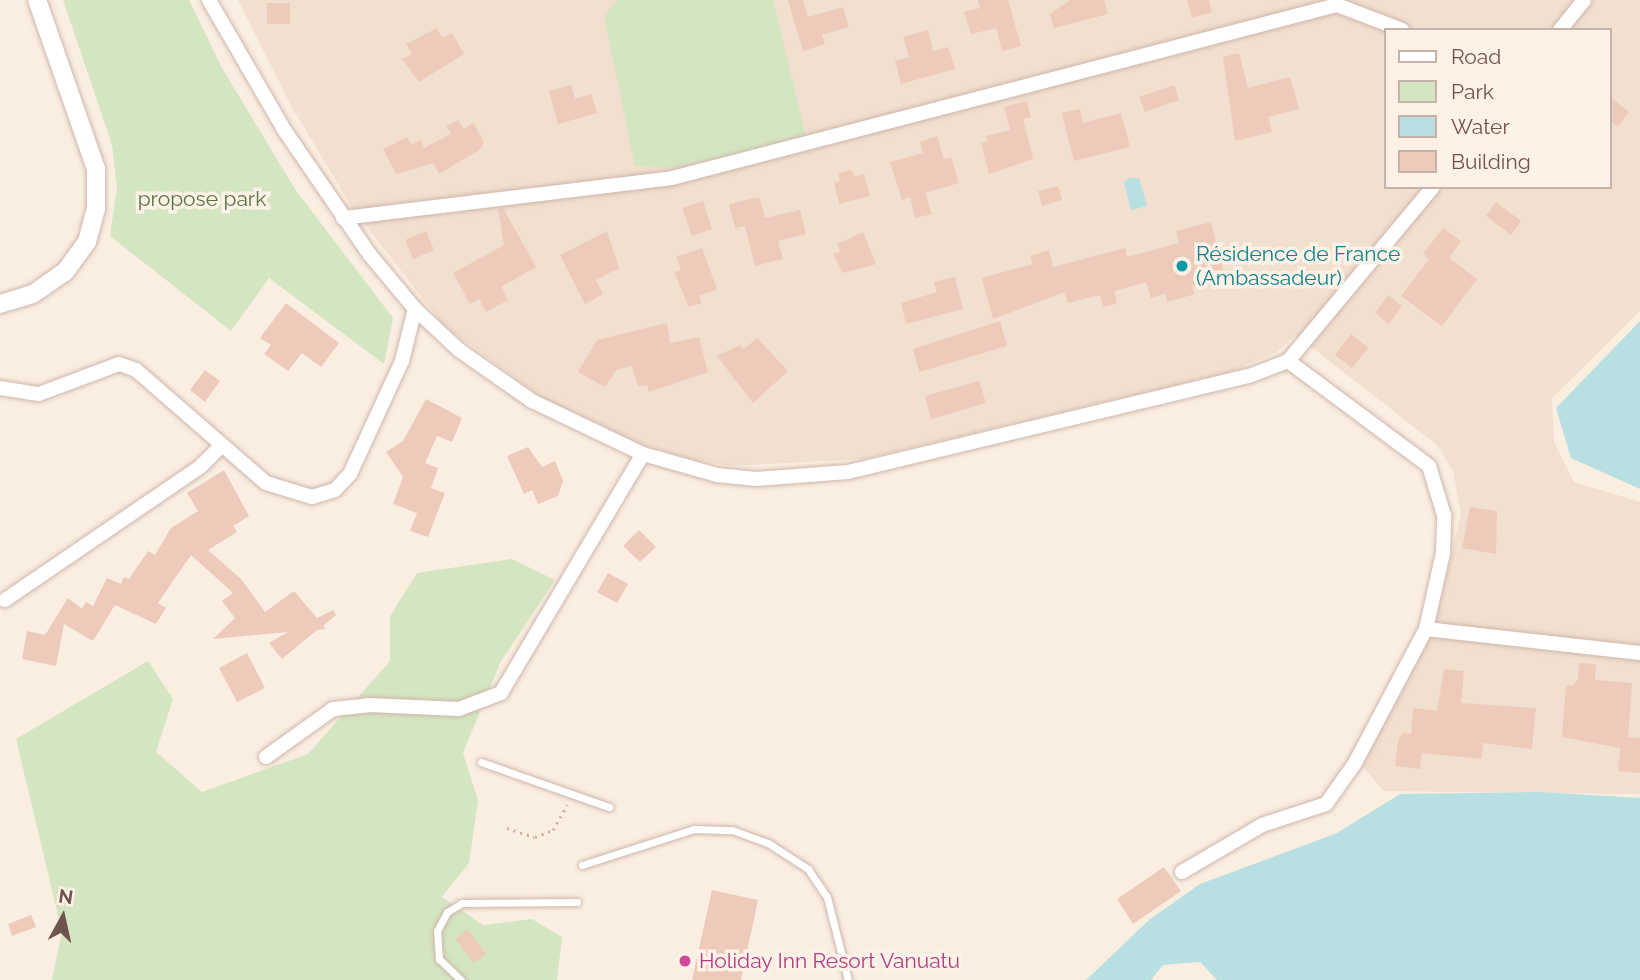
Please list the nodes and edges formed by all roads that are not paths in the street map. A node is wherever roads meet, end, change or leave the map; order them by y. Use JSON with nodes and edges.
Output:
{"nodes":[{"id":1,"x":37,"y":0,"type":"edge"},
{"id":2,"x":209,"y":0,"type":"edge"},
{"id":3,"x":1584,"y":0,"type":"edge"},
{"id":4,"x":1397,"y":28,"type":"edge"},
{"id":5,"x":1562,"y":28,"type":"edge"},
{"id":6,"x":1431,"y":189,"type":"edge"},
{"id":7,"x":344,"y":218,"type":"junction"},
{"id":8,"x":0,"y":304,"type":"edge"},
{"id":9,"x":415,"y":309,"type":"junction"},
{"id":10,"x":1288,"y":361,"type":"junction"},
{"id":11,"x":0,"y":388,"type":"edge"},
{"id":12,"x":220,"y":447,"type":"junction"},
{"id":13,"x":643,"y":454,"type":"junction"},
{"id":14,"x":5,"y":600,"type":"dead end"},
{"id":15,"x":1426,"y":629,"type":"junction"},
{"id":16,"x":1640,"y":653,"type":"edge"},
{"id":17,"x":266,"y":757,"type":"dead end"},
{"id":18,"x":481,"y":762,"type":"dead end"},
{"id":19,"x":609,"y":807,"type":"dead end"},
{"id":20,"x":582,"y":865,"type":"dead end"},
{"id":21,"x":1182,"y":872,"type":"dead end"},
{"id":22,"x":577,"y":902,"type":"dead end"},
{"id":23,"x":461,"y":980,"type":"edge"},
{"id":24,"x":848,"y":980,"type":"edge"}],
"edges":[{"from":1,"to":8,"type":"street"},
{"from":2,"to":7,"type":"street"},
{"from":3,"to":5,"type":"street"},
{"from":4,"to":7,"type":"street"},
{"from":6,"to":10,"type":"street"},
{"from":7,"to":9,"type":"street"},
{"from":9,"to":12,"type":"street"},
{"from":9,"to":13,"type":"street"},
{"from":10,"to":13,"type":"street"},
{"from":10,"to":15,"type":"street"},
{"from":11,"to":12,"type":"street"},
{"from":12,"to":14,"type":"street"},
{"from":13,"to":17,"type":"street"},
{"from":15,"to":16,"type":"street"},
{"from":15,"to":21,"type":"street"},
{"from":18,"to":19,"type":"lane"},
{"from":20,"to":24,"type":"lane"},
{"from":22,"to":23,"type":"lane"}]}
